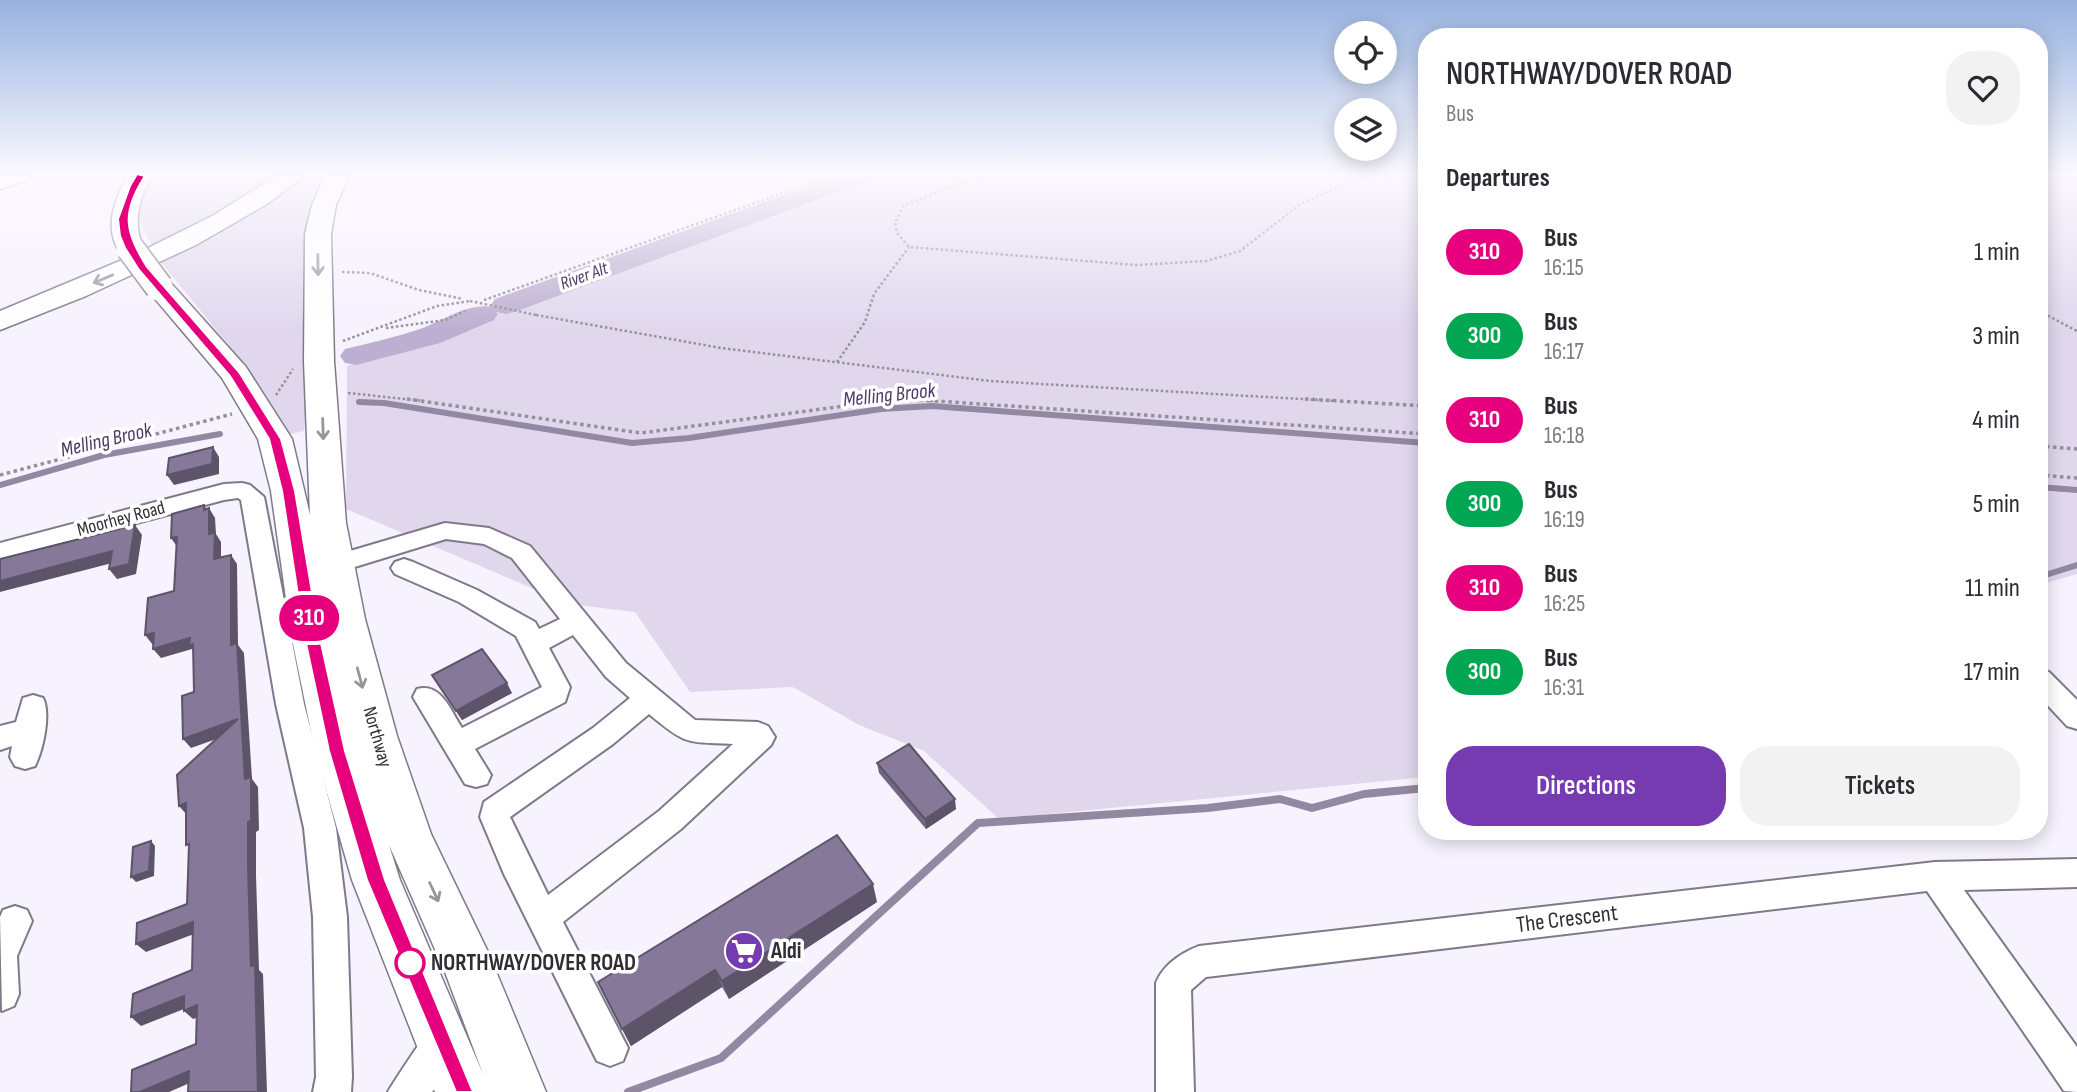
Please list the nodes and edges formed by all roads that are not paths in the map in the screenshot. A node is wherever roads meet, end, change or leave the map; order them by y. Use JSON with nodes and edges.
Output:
{"nodes":[{"id":1,"x":123,"y":227,"type":"edge"},
{"id":2,"x":207,"y":227,"type":"edge"},
{"id":3,"x":319,"y":227,"type":"edge"},
{"id":4,"x":0,"y":321,"type":"edge"},
{"id":5,"x":0,"y":551,"type":"edge"},
{"id":6,"x":404,"y":568,"type":"dead end"},
{"id":7,"x":318,"y":569,"type":"junction"},
{"id":8,"x":578,"y":621,"type":"junction"},
{"id":9,"x":533,"y":644,"type":"junction"},
{"id":10,"x":2048,"y":687,"type":"edge"},
{"id":11,"x":428,"y":697,"type":"dead end"},
{"id":12,"x":648,"y":699,"type":"junction"},
{"id":13,"x":2075,"y":712,"type":"edge"},
{"id":14,"x":29,"y":731,"type":"dead end"},
{"id":15,"x":0,"y":738,"type":"edge"},
{"id":16,"x":458,"y":744,"type":"junction"},
{"id":17,"x":476,"y":775,"type":"dead end"},
{"id":18,"x":2077,"y":873,"type":"edge"},
{"id":19,"x":1935,"y":876,"type":"junction"},
{"id":20,"x":543,"y":918,"type":"junction"},
{"id":21,"x":15,"y":921,"type":"dead end"},
{"id":22,"x":0,"y":956,"type":"edge"},
{"id":23,"x":2,"y":994,"type":"dead end"},
{"id":24,"x":442,"y":1042,"type":"junction"},
{"id":25,"x":610,"y":1048,"type":"dead end"},
{"id":26,"x":2077,"y":1078,"type":"edge"},
{"id":27,"x":332,"y":1092,"type":"edge"},
{"id":28,"x":407,"y":1092,"type":"edge"},
{"id":29,"x":463,"y":1092,"type":"edge"},
{"id":30,"x":518,"y":1092,"type":"edge"},
{"id":31,"x":1175,"y":1092,"type":"edge"}],
"edges":[{"from":1,"to":7,"type":"highway","name":"Northway","bridge":true},
{"from":2,"to":4,"type":"highway","one_way":true},
{"from":3,"to":7,"type":"highway","name":"Northway","one_way":true},
{"from":5,"to":27,"type":"street","name":"Moorhey Road"},
{"from":6,"to":9,"type":"street"},
{"from":7,"to":8,"type":"street"},
{"from":7,"to":24,"type":"highway","name":"Northway"},
{"from":7,"to":30,"type":"highway","name":"Northway","one_way":true},
{"from":8,"to":9,"type":"street"},
{"from":8,"to":12,"type":"street"},
{"from":9,"to":16,"type":"street"},
{"from":10,"to":13,"type":"street"},
{"from":11,"to":16,"type":"street"},
{"from":12,"to":20,"type":"street"},
{"from":12,"to":20,"type":"street"},
{"from":14,"to":15,"type":"street"},
{"from":16,"to":17,"type":"street"},
{"from":18,"to":19,"type":"street","name":"The Crescent"},
{"from":19,"to":26,"type":"street"},
{"from":19,"to":31,"type":"street","name":"The Crescent"},
{"from":20,"to":25,"type":"street"},
{"from":21,"to":22,"type":"street"},
{"from":22,"to":23,"type":"street"},
{"from":24,"to":28,"type":"street"},
{"from":24,"to":29,"type":"highway","name":"Northway"}]}
